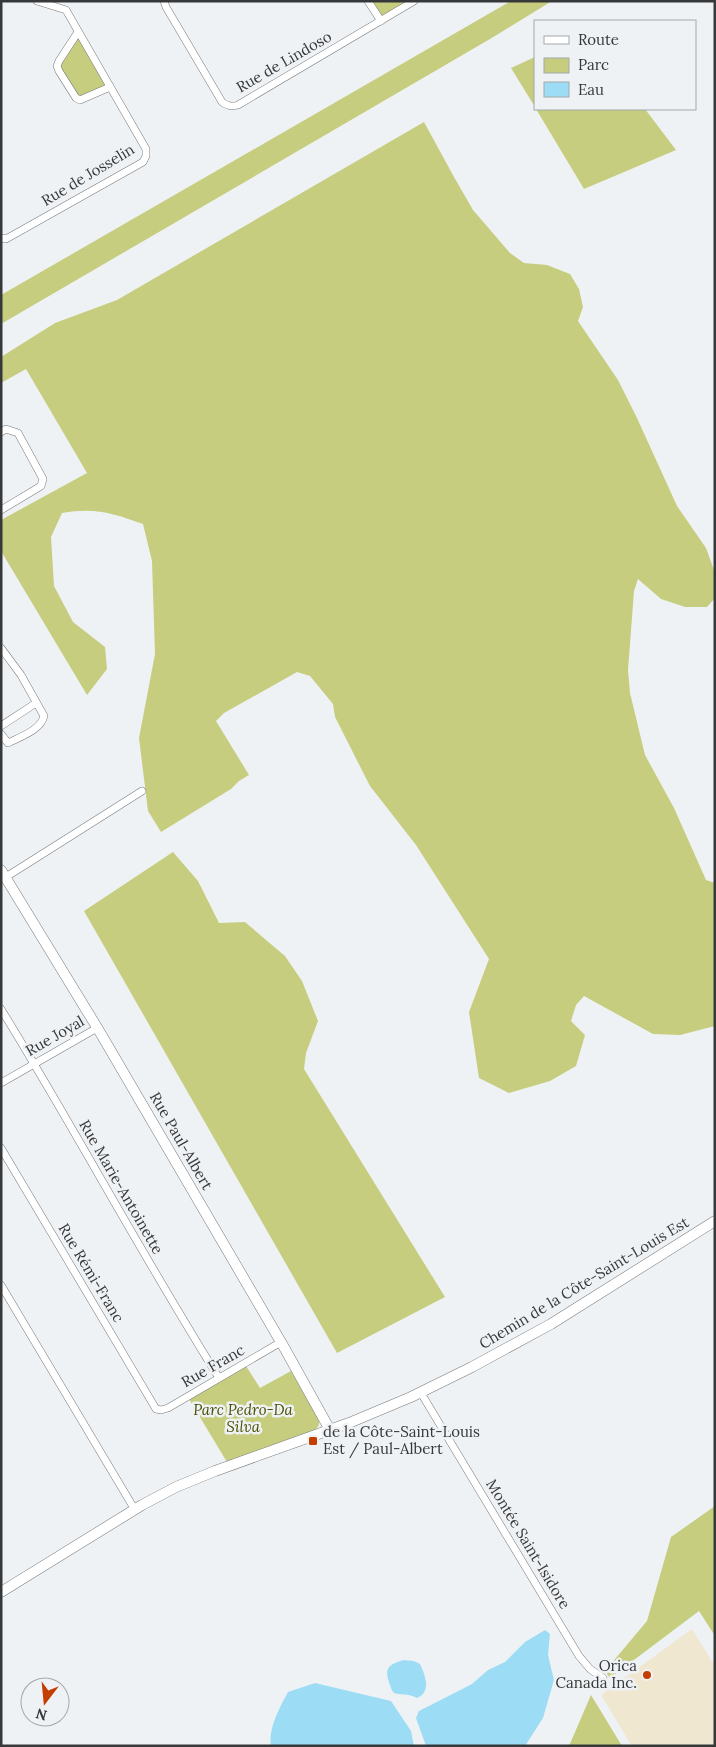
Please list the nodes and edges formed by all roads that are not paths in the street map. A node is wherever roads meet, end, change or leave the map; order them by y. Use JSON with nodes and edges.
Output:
{"nodes":[{"id":1,"x":37,"y":1,"type":"edge"},
{"id":2,"x":164,"y":1,"type":"edge"},
{"id":3,"x":368,"y":1,"type":"edge"},
{"id":4,"x":414,"y":1,"type":"edge"},
{"id":5,"x":381,"y":21,"type":"junction"},
{"id":6,"x":78,"y":32,"type":"junction"},
{"id":7,"x":110,"y":87,"type":"junction"},
{"id":8,"x":1,"y":238,"type":"edge"},
{"id":9,"x":1,"y":432,"type":"edge"},
{"id":10,"x":1,"y":510,"type":"edge"},
{"id":11,"x":1,"y":648,"type":"edge"},
{"id":12,"x":36,"y":704,"type":"junction"},
{"id":13,"x":1,"y":726,"type":"edge"},
{"id":14,"x":1,"y":734,"type":"edge"},
{"id":15,"x":142,"y":791,"type":"dead end"},
{"id":16,"x":3,"y":873,"type":"edge"},
{"id":17,"x":1,"y":1009,"type":"edge"},
{"id":18,"x":97,"y":1028,"type":"junction"},
{"id":19,"x":35,"y":1064,"type":"junction"},
{"id":20,"x":1,"y":1083,"type":"edge"},
{"id":21,"x":1,"y":1148,"type":"edge"},
{"id":22,"x":715,"y":1221,"type":"edge"},
{"id":23,"x":1,"y":1285,"type":"edge"},
{"id":24,"x":281,"y":1342,"type":"junction"},
{"id":25,"x":218,"y":1378,"type":"junction"},
{"id":26,"x":421,"y":1393,"type":"junction"},
{"id":27,"x":159,"y":1410,"type":"joint"},
{"id":28,"x":330,"y":1430,"type":"junction"},
{"id":29,"x":135,"y":1510,"type":"junction"},
{"id":30,"x":1,"y":1592,"type":"edge"},
{"id":31,"x":602,"y":1678,"type":"dead end"}],
"edges":[{"from":1,"to":6,"type":"street","name":"Rue de Josselin"},
{"from":2,"to":5,"type":"street","name":"Rue de Lindoso"},
{"from":3,"to":5,"type":"street"},
{"from":4,"to":5,"type":"street","name":"Rue de Lindoso"},
{"from":6,"to":7,"type":"street","name":"Rue de Josselin"},
{"from":6,"to":7,"type":"street"},
{"from":7,"to":8,"type":"street","name":"Rue de Josselin"},
{"from":9,"to":10,"type":"street"},
{"from":11,"to":12,"type":"street"},
{"from":12,"to":13,"type":"street"},
{"from":12,"to":14,"type":"street"},
{"from":15,"to":16,"type":"street"},
{"from":16,"to":18,"type":"street","name":"Rue Paul-Albert"},
{"from":17,"to":19,"type":"street","name":"Rue Marie-Antoinette"},
{"from":18,"to":19,"type":"street","name":"Rue Joyal"},
{"from":18,"to":24,"type":"street","name":"Rue Paul-Albert"},
{"from":19,"to":20,"type":"street","name":"Rue Joyal"},
{"from":19,"to":25,"type":"street","name":"Rue Marie-Antoinette"},
{"from":21,"to":27,"type":"street","name":"Rue Rémi-Franc"},
{"from":22,"to":26,"type":"street","name":"Chemin de la Côte-Saint-Louis Est"},
{"from":23,"to":29,"type":"street"},
{"from":24,"to":25,"type":"street","name":"Rue Franc"},
{"from":24,"to":28,"type":"street","name":"Rue Paul-Albert"},
{"from":25,"to":27,"type":"street","name":"Rue Franc"},
{"from":26,"to":28,"type":"street","name":"Chemin de la Côte-Saint-Louis Est"},
{"from":26,"to":31,"type":"street","name":"Montée Saint-Isidore"},
{"from":28,"to":29,"type":"street","name":"Chemin de la Côte-Saint-Louis Est"},
{"from":29,"to":30,"type":"street","name":"Chemin de la Côte-Saint-Louis Est"}]}
